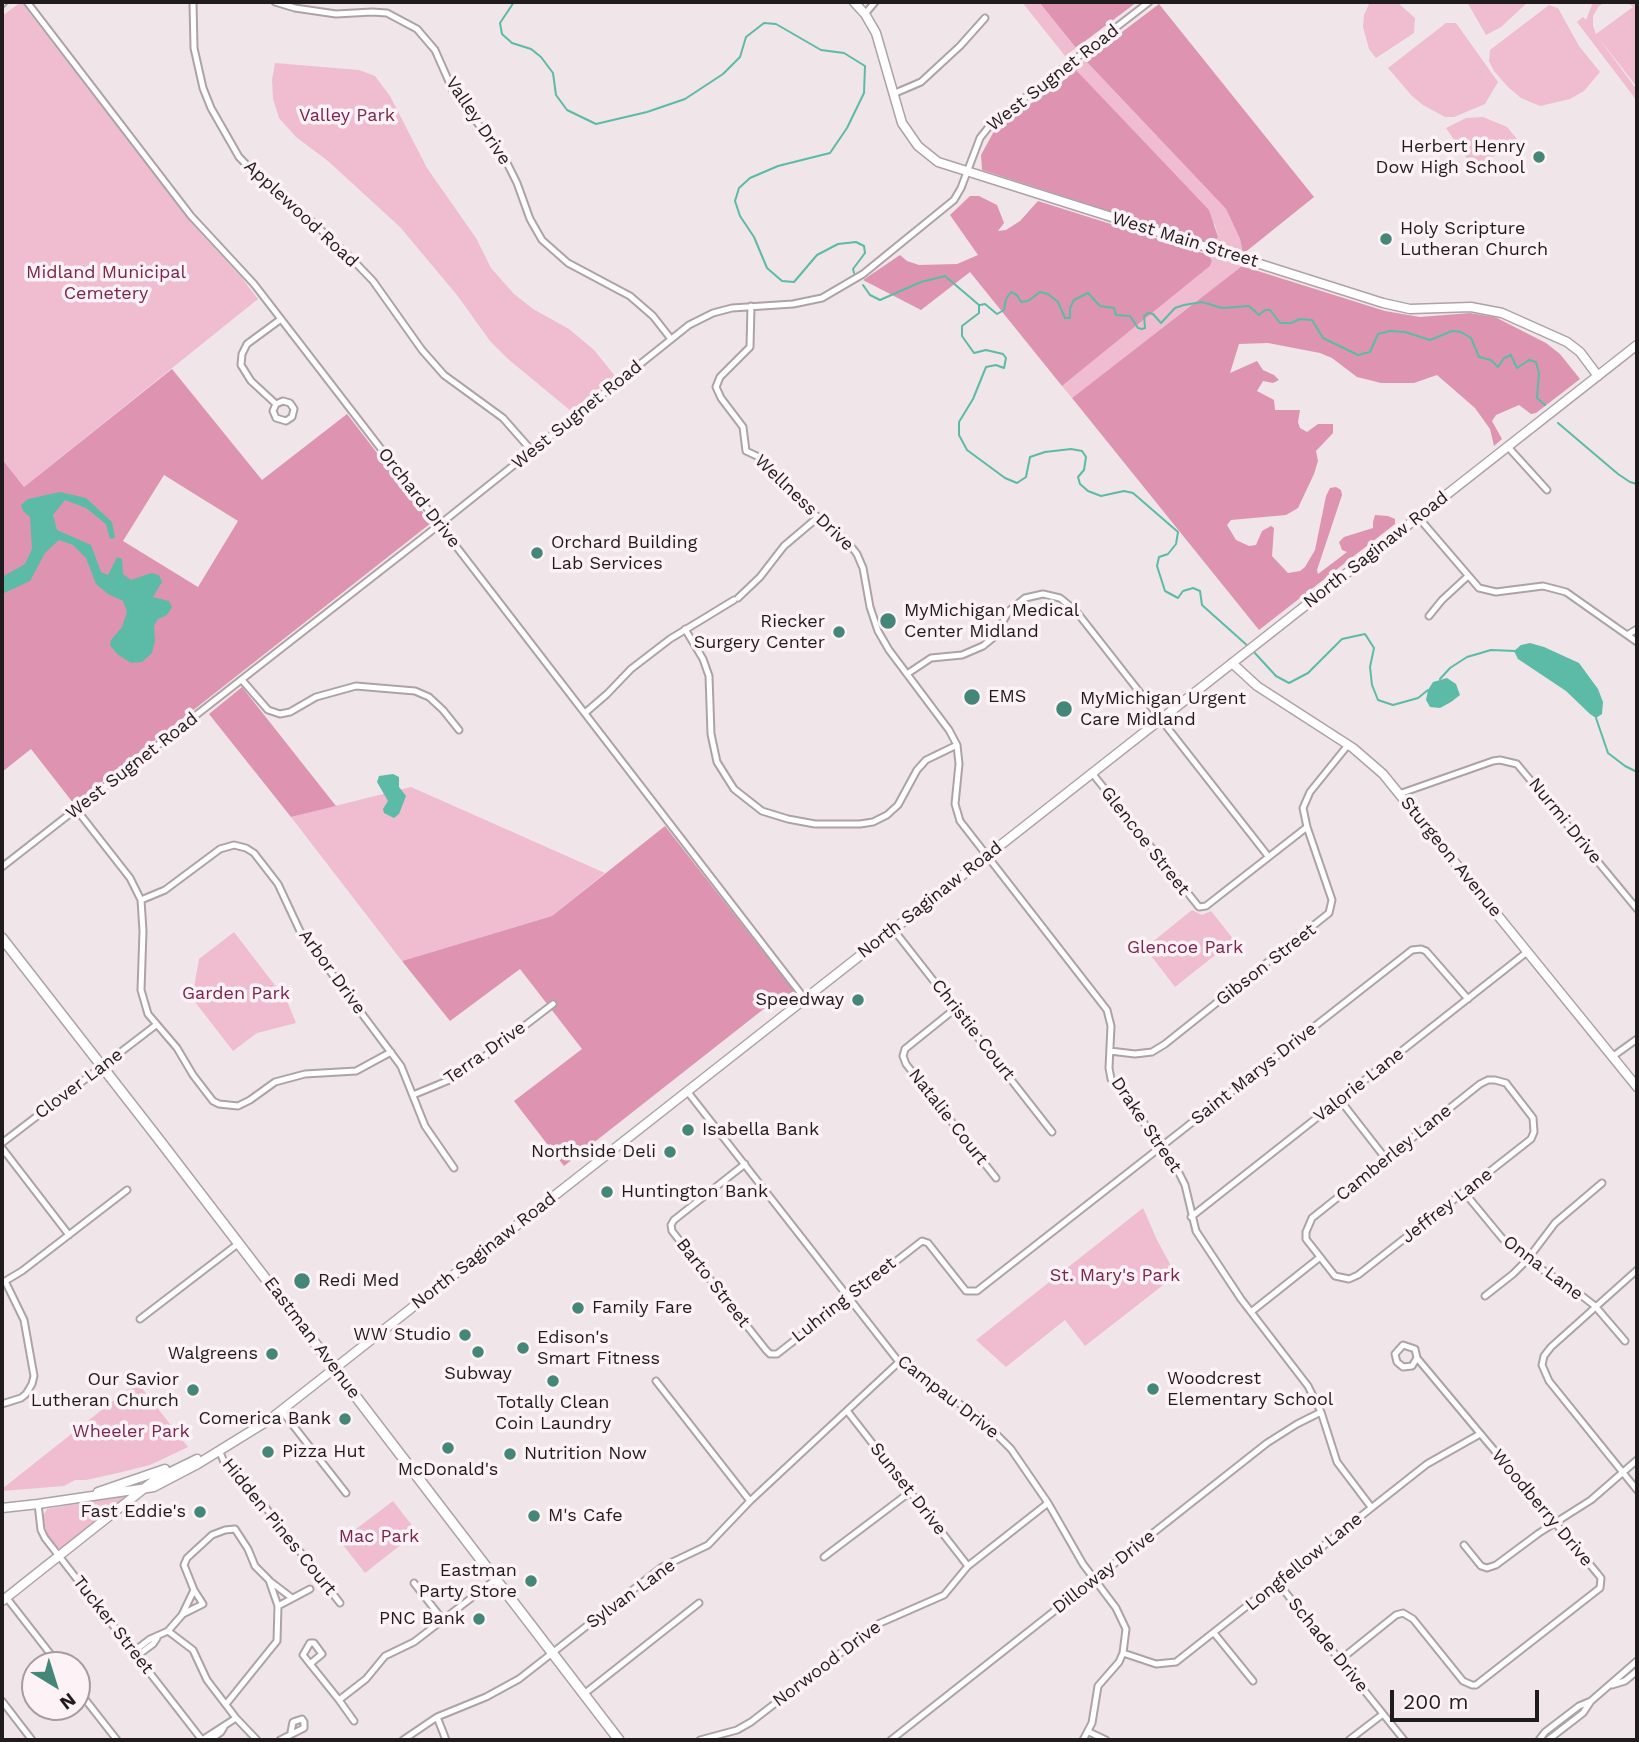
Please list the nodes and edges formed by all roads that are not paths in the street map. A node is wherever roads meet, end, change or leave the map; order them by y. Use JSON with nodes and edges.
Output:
{"nodes":[{"id":1,"x":27,"y":2,"type":"edge"},
{"id":2,"x":193,"y":2,"type":"edge"},
{"id":3,"x":275,"y":2,"type":"edge"},
{"id":4,"x":854,"y":2,"type":"edge"},
{"id":5,"x":875,"y":2,"type":"edge"},
{"id":6,"x":1149,"y":2,"type":"edge"},
{"id":7,"x":865,"y":14,"type":"junction"},
{"id":8,"x":985,"y":18,"type":"dead end"},
{"id":9,"x":893,"y":94,"type":"junction"},
{"id":10,"x":967,"y":172,"type":"junction"},
{"id":11,"x":751,"y":306,"type":"junction"},
{"id":12,"x":281,"y":319,"type":"junction"},
{"id":13,"x":671,"y":339,"type":"junction"},
{"id":14,"x":1637,"y":345,"type":"edge"},
{"id":15,"x":1598,"y":376,"type":"junction"},
{"id":16,"x":276,"y":404,"type":"dead end"},
{"id":17,"x":1508,"y":447,"type":"junction"},
{"id":18,"x":532,"y":451,"type":"junction"},
{"id":19,"x":1547,"y":490,"type":"dead end"},
{"id":20,"x":1418,"y":517,"type":"junction"},
{"id":21,"x":817,"y":518,"type":"junction"},
{"id":22,"x":439,"y":525,"type":"junction"},
{"id":23,"x":1468,"y":576,"type":"junction"},
{"id":24,"x":1429,"y":616,"type":"dead end"},
{"id":25,"x":685,"y":629,"type":"junction"},
{"id":26,"x":1637,"y":629,"type":"edge"},
{"id":27,"x":1628,"y":635,"type":"junction"},
{"id":28,"x":1637,"y":642,"type":"edge"},
{"id":29,"x":1232,"y":663,"type":"junction"},
{"id":30,"x":907,"y":674,"type":"junction"},
{"id":31,"x":242,"y":680,"type":"junction"},
{"id":32,"x":585,"y":713,"type":"junction"},
{"id":33,"x":1161,"y":719,"type":"junction"},
{"id":34,"x":459,"y":730,"type":"dead end"},
{"id":35,"x":957,"y":745,"type":"junction"},
{"id":36,"x":1348,"y":745,"type":"junction"},
{"id":37,"x":1092,"y":773,"type":"junction"},
{"id":38,"x":1399,"y":794,"type":"junction"},
{"id":39,"x":76,"y":809,"type":"junction"},
{"id":40,"x":1307,"y":827,"type":"junction"},
{"id":41,"x":986,"y":856,"type":"junction"},
{"id":42,"x":1268,"y":856,"type":"junction"},
{"id":43,"x":2,"y":867,"type":"edge"},
{"id":44,"x":141,"y":900,"type":"junction"},
{"id":45,"x":1637,"y":909,"type":"edge"},
{"id":46,"x":893,"y":929,"type":"junction"},
{"id":47,"x":2,"y":938,"type":"edge"},
{"id":48,"x":1527,"y":952,"type":"junction"},
{"id":49,"x":805,"y":999,"type":"junction"},
{"id":50,"x":1468,"y":999,"type":"junction"},
{"id":51,"x":554,"y":1004,"type":"dead end"},
{"id":52,"x":956,"y":1008,"type":"junction"},
{"id":53,"x":156,"y":1025,"type":"junction"},
{"id":54,"x":1637,"y":1039,"type":"edge"},
{"id":55,"x":1110,"y":1051,"type":"junction"},
{"id":56,"x":391,"y":1052,"type":"junction"},
{"id":57,"x":1612,"y":1057,"type":"junction"},
{"id":58,"x":102,"y":1066,"type":"junction"},
{"id":59,"x":1637,"y":1087,"type":"edge"},
{"id":60,"x":687,"y":1091,"type":"junction"},
{"id":61,"x":1514,"y":1092,"type":"joint"},
{"id":62,"x":413,"y":1095,"type":"junction"},
{"id":63,"x":1340,"y":1100,"type":"junction"},
{"id":64,"x":1052,"y":1132,"type":"dead end"},
{"id":65,"x":2,"y":1143,"type":"edge"},
{"id":66,"x":1162,"y":1146,"type":"junction"},
{"id":67,"x":2,"y":1148,"type":"edge"},
{"id":68,"x":1386,"y":1159,"type":"junction"},
{"id":69,"x":745,"y":1164,"type":"junction"},
{"id":70,"x":454,"y":1168,"type":"dead end"},
{"id":71,"x":996,"y":1178,"type":"dead end"},
{"id":72,"x":1602,"y":1183,"type":"dead end"},
{"id":73,"x":127,"y":1190,"type":"dead end"},
{"id":74,"x":1464,"y":1192,"type":"junction"},
{"id":75,"x":1191,"y":1217,"type":"junction"},
{"id":76,"x":69,"y":1235,"type":"junction"},
{"id":77,"x":922,"y":1241,"type":"joint"},
{"id":78,"x":239,"y":1243,"type":"junction"},
{"id":79,"x":1320,"y":1258,"type":"junction"},
{"id":80,"x":1527,"y":1260,"type":"junction"},
{"id":81,"x":1637,"y":1270,"type":"edge"},
{"id":82,"x":4,"y":1282,"type":"edge"},
{"id":83,"x":849,"y":1296,"type":"junction"},
{"id":84,"x":1485,"y":1296,"type":"dead end"},
{"id":85,"x":1595,"y":1306,"type":"junction"},
{"id":86,"x":1251,"y":1312,"type":"junction"},
{"id":87,"x":140,"y":1319,"type":"dead end"},
{"id":88,"x":1625,"y":1341,"type":"dead end"},
{"id":89,"x":766,"y":1350,"type":"joint"},
{"id":90,"x":1417,"y":1358,"type":"junction"},
{"id":91,"x":900,"y":1362,"type":"junction"},
{"id":92,"x":335,"y":1368,"type":"junction"},
{"id":93,"x":656,"y":1381,"type":"dead end"},
{"id":94,"x":2,"y":1404,"type":"edge"},
{"id":95,"x":281,"y":1410,"type":"junction"},
{"id":96,"x":848,"y":1412,"type":"junction"},
{"id":97,"x":1321,"y":1412,"type":"junction"},
{"id":98,"x":1480,"y":1434,"type":"junction"},
{"id":99,"x":219,"y":1450,"type":"junction"},
{"id":100,"x":1637,"y":1460,"type":"edge"},
{"id":101,"x":1623,"y":1473,"type":"junction"},
{"id":102,"x":142,"y":1490,"type":"junction"},
{"id":103,"x":1637,"y":1490,"type":"edge"},
{"id":104,"x":910,"y":1492,"type":"junction"},
{"id":105,"x":346,"y":1493,"type":"dead end"},
{"id":106,"x":89,"y":1496,"type":"junction"},
{"id":107,"x":750,"y":1501,"type":"junction"},
{"id":108,"x":1048,"y":1503,"type":"junction"},
{"id":109,"x":38,"y":1504,"type":"junction"},
{"id":110,"x":1371,"y":1507,"type":"junction"},
{"id":111,"x":2,"y":1508,"type":"edge"},
{"id":112,"x":1556,"y":1523,"type":"junction"},
{"id":113,"x":1464,"y":1545,"type":"dead end"},
{"id":114,"x":60,"y":1557,"type":"junction"},
{"id":115,"x":824,"y":1557,"type":"dead end"},
{"id":116,"x":968,"y":1566,"type":"junction"},
{"id":117,"x":496,"y":1579,"type":"junction"},
{"id":118,"x":1094,"y":1579,"type":"junction"},
{"id":119,"x":269,"y":1580,"type":"junction"},
{"id":120,"x":414,"y":1583,"type":"dead end"},
{"id":121,"x":1278,"y":1583,"type":"junction"},
{"id":122,"x":310,"y":1589,"type":"dead end"},
{"id":123,"x":194,"y":1590,"type":"junction"},
{"id":124,"x":292,"y":1598,"type":"junction"},
{"id":125,"x":4,"y":1599,"type":"edge"},
{"id":126,"x":340,"y":1603,"type":"dead end"},
{"id":127,"x":699,"y":1604,"type":"dead end"},
{"id":128,"x":278,"y":1606,"type":"junction"},
{"id":129,"x":182,"y":1615,"type":"junction"},
{"id":130,"x":443,"y":1620,"type":"junction"},
{"id":131,"x":168,"y":1631,"type":"junction"},
{"id":132,"x":1214,"y":1633,"type":"junction"},
{"id":133,"x":47,"y":1651,"type":"edge"},
{"id":134,"x":552,"y":1653,"type":"junction"},
{"id":135,"x":1123,"y":1653,"type":"junction"},
{"id":136,"x":135,"y":1654,"type":"junction"},
{"id":137,"x":1340,"y":1660,"type":"junction"},
{"id":138,"x":1637,"y":1661,"type":"edge"},
{"id":139,"x":310,"y":1664,"type":"dead end"},
{"id":140,"x":1637,"y":1671,"type":"edge"},
{"id":141,"x":1253,"y":1681,"type":"dead end"},
{"id":142,"x":1612,"y":1685,"type":"junction"},
{"id":143,"x":584,"y":1694,"type":"junction"},
{"id":144,"x":338,"y":1700,"type":"junction"},
{"id":145,"x":2,"y":1701,"type":"edge"},
{"id":146,"x":1591,"y":1702,"type":"junction"},
{"id":147,"x":227,"y":1703,"type":"junction"},
{"id":148,"x":91,"y":1707,"type":"edge"},
{"id":149,"x":1383,"y":1714,"type":"junction"},
{"id":150,"x":437,"y":1717,"type":"junction"},
{"id":151,"x":236,"y":1718,"type":"junction"},
{"id":152,"x":354,"y":1721,"type":"dead end"},
{"id":153,"x":224,"y":1727,"type":"junction"},
{"id":154,"x":291,"y":1732,"type":"dead end"},
{"id":155,"x":1088,"y":1732,"type":"junction"},
{"id":156,"x":32,"y":1740,"type":"edge"},
{"id":157,"x":117,"y":1740,"type":"edge"},
{"id":158,"x":202,"y":1740,"type":"edge"},
{"id":159,"x":211,"y":1740,"type":"edge"},
{"id":160,"x":257,"y":1740,"type":"edge"},
{"id":161,"x":279,"y":1740,"type":"edge"},
{"id":162,"x":403,"y":1740,"type":"edge"},
{"id":163,"x":446,"y":1740,"type":"edge"},
{"id":164,"x":619,"y":1740,"type":"edge"},
{"id":165,"x":700,"y":1740,"type":"edge"},
{"id":166,"x":891,"y":1740,"type":"edge"},
{"id":167,"x":1083,"y":1740,"type":"edge"},
{"id":168,"x":1106,"y":1740,"type":"edge"},
{"id":169,"x":1349,"y":1740,"type":"edge"},
{"id":170,"x":1404,"y":1740,"type":"edge"},
{"id":171,"x":1539,"y":1740,"type":"edge"},
{"id":172,"x":1548,"y":1740,"type":"edge"}],
"edges":[{"from":1,"to":12,"type":"street","name":"Orchard Drive"},
{"from":2,"to":18,"type":"street","name":"Applewood Road"},
{"from":3,"to":13,"type":"street","name":"Valley Drive"},
{"from":4,"to":7,"type":"main road","name":"West Main Street"},
{"from":5,"to":7,"type":"street"},
{"from":6,"to":10,"type":"street","name":"West Sugnet Road"},
{"from":7,"to":9,"type":"main road","name":"West Main Street"},
{"from":8,"to":9,"type":"street"},
{"from":9,"to":10,"type":"main road","name":"West Main Street"},
{"from":10,"to":11,"type":"street","name":"West Sugnet Road"},
{"from":10,"to":15,"type":"main road","name":"West Main Street"},
{"from":11,"to":13,"type":"street","name":"West Sugnet Road"},
{"from":11,"to":21,"type":"street","name":"Wellness Drive"},
{"from":12,"to":16,"type":"street"},
{"from":12,"to":22,"type":"street","name":"Orchard Drive"},
{"from":13,"to":18,"type":"street","name":"West Sugnet Road"},
{"from":14,"to":15,"type":"main road","name":"North Saginaw Road"},
{"from":15,"to":17,"type":"main road","name":"North Saginaw Road"},
{"from":17,"to":19,"type":"street"},
{"from":17,"to":20,"type":"main road","name":"North Saginaw Road"},
{"from":18,"to":22,"type":"street","name":"West Sugnet Road"},
{"from":20,"to":23,"type":"street"},
{"from":20,"to":29,"type":"main road","name":"North Saginaw Road"},
{"from":21,"to":25,"type":"street"},
{"from":21,"to":30,"type":"street","name":"Wellness Drive"},
{"from":22,"to":31,"type":"street","name":"West Sugnet Road"},
{"from":22,"to":32,"type":"street","name":"Orchard Drive"},
{"from":23,"to":24,"type":"street"},
{"from":23,"to":27,"type":"street"},
{"from":25,"to":32,"type":"street"},
{"from":25,"to":35,"type":"street"},
{"from":26,"to":27,"type":"street"},
{"from":27,"to":28,"type":"street"},
{"from":29,"to":33,"type":"main road","name":"North Saginaw Road"},
{"from":29,"to":36,"type":"main road","name":"Sturgeon Avenue"},
{"from":30,"to":33,"type":"street"},
{"from":30,"to":35,"type":"street","name":"Wellness Drive"},
{"from":31,"to":34,"type":"street"},
{"from":31,"to":39,"type":"street","name":"West Sugnet Road"},
{"from":32,"to":49,"type":"street","name":"Orchard Drive"},
{"from":33,"to":37,"type":"main road","name":"North Saginaw Road"},
{"from":33,"to":42,"type":"street"},
{"from":35,"to":41,"type":"street"},
{"from":36,"to":38,"type":"main road","name":"Sturgeon Avenue"},
{"from":36,"to":40,"type":"street","name":"Gibson Street"},
{"from":37,"to":41,"type":"main road","name":"North Saginaw Road"},
{"from":37,"to":42,"type":"street","name":"Glencoe Street"},
{"from":38,"to":45,"type":"street","name":"Nurmi Drive"},
{"from":38,"to":48,"type":"main road","name":"Sturgeon Avenue"},
{"from":39,"to":43,"type":"street","name":"West Sugnet Road"},
{"from":39,"to":44,"type":"street"},
{"from":40,"to":42,"type":"street"},
{"from":40,"to":55,"type":"street","name":"Gibson Street"},
{"from":41,"to":46,"type":"main road","name":"North Saginaw Road"},
{"from":41,"to":55,"type":"street","name":"Drake Street"},
{"from":44,"to":53,"type":"street"},
{"from":44,"to":56,"type":"street","name":"Arbor Drive"},
{"from":46,"to":49,"type":"main road","name":"North Saginaw Road"},
{"from":46,"to":52,"type":"street","name":"Christie Court"},
{"from":47,"to":58,"type":"main road","name":"Eastman Avenue"},
{"from":48,"to":50,"type":"street","name":"Valorie Lane"},
{"from":48,"to":57,"type":"main road","name":"Sturgeon Avenue"},
{"from":49,"to":60,"type":"main road","name":"North Saginaw Road"},
{"from":50,"to":63,"type":"street","name":"Valorie Lane"},
{"from":50,"to":66,"type":"street","name":"Saint Marys Drive"},
{"from":51,"to":62,"type":"street","name":"Terra Drive"},
{"from":52,"to":64,"type":"street","name":"Christie Court"},
{"from":52,"to":71,"type":"street","name":"Natalie Court"},
{"from":53,"to":56,"type":"street"},
{"from":53,"to":58,"type":"street","name":"Clover Lane"},
{"from":54,"to":57,"type":"street"},
{"from":55,"to":66,"type":"street","name":"Drake Street"},
{"from":56,"to":62,"type":"street","name":"Arbor Drive"},
{"from":57,"to":59,"type":"main road","name":"Sturgeon Avenue"},
{"from":58,"to":65,"type":"street","name":"Clover Lane"},
{"from":58,"to":78,"type":"main road","name":"Eastman Avenue"},
{"from":60,"to":69,"type":"street","name":"Campau Drive"},
{"from":60,"to":92,"type":"main road","name":"North Saginaw Road"},
{"from":61,"to":68,"type":"street","name":"Camberley Lane"},
{"from":61,"to":74,"type":"street","name":"Jeffrey Lane"},
{"from":62,"to":70,"type":"street","name":"Arbor Drive"},
{"from":63,"to":68,"type":"street"},
{"from":63,"to":75,"type":"street","name":"Valorie Lane"},
{"from":66,"to":75,"type":"street","name":"Drake Street"},
{"from":66,"to":77,"type":"street","name":"Saint Marys Drive"},
{"from":67,"to":76,"type":"street"},
{"from":68,"to":79,"type":"street","name":"Camberley Lane"},
{"from":69,"to":83,"type":"street","name":"Campau Drive"},
{"from":69,"to":89,"type":"street","name":"Barto Street"},
{"from":72,"to":80,"type":"street"},
{"from":73,"to":76,"type":"street"},
{"from":74,"to":79,"type":"street","name":"Jeffrey Lane"},
{"from":74,"to":80,"type":"street","name":"Onna Lane"},
{"from":75,"to":86,"type":"street","name":"Drake Street"},
{"from":76,"to":82,"type":"street"},
{"from":77,"to":83,"type":"street","name":"Luhring Street"},
{"from":78,"to":87,"type":"street"},
{"from":78,"to":92,"type":"main road","name":"Eastman Avenue"},
{"from":79,"to":86,"type":"street"},
{"from":80,"to":84,"type":"street"},
{"from":80,"to":85,"type":"street","name":"Onna Lane"},
{"from":81,"to":85,"type":"street"},
{"from":82,"to":94,"type":"street"},
{"from":83,"to":89,"type":"street","name":"Luhring Street"},
{"from":83,"to":91,"type":"street","name":"Campau Drive"},
{"from":85,"to":88,"type":"street","name":"Onna Lane"},
{"from":85,"to":101,"type":"street"},
{"from":86,"to":97,"type":"street","name":"Drake Street"},
{"from":90,"to":90,"type":"street"},
{"from":90,"to":98,"type":"street","name":"Woodberry Drive"},
{"from":91,"to":96,"type":"street","name":"Sylvan Lane"},
{"from":91,"to":108,"type":"street","name":"Campau Drive"},
{"from":92,"to":95,"type":"main road","name":"North Saginaw Road"},
{"from":92,"to":117,"type":"main road","name":"Eastman Avenue"},
{"from":93,"to":107,"type":"street"},
{"from":95,"to":99,"type":"main road","name":"North Saginaw Road"},
{"from":95,"to":105,"type":"street"},
{"from":96,"to":104,"type":"street","name":"Sunset Drive"},
{"from":96,"to":107,"type":"street","name":"Sylvan Lane"},
{"from":97,"to":110,"type":"street","name":"Drake Street"},
{"from":97,"to":118,"type":"street","name":"Dilloway Drive"},
{"from":98,"to":110,"type":"street","name":"Longfellow Lane"},
{"from":98,"to":112,"type":"street","name":"Woodberry Drive"},
{"from":99,"to":102,"type":"main road","name":"North Saginaw Road"},
{"from":99,"to":106,"type":"main road","name":"North Saginaw Road"},
{"from":99,"to":126,"type":"street","name":"Hidden Pines Court"},
{"from":100,"to":101,"type":"street"},
{"from":101,"to":103,"type":"street"},
{"from":101,"to":112,"type":"street"},
{"from":102,"to":106,"type":"main road","name":"North Saginaw Road"},
{"from":102,"to":114,"type":"main road"},
{"from":104,"to":115,"type":"street"},
{"from":104,"to":116,"type":"street","name":"Sunset Drive"},
{"from":106,"to":109,"type":"main road","name":"North Saginaw Road"},
{"from":107,"to":134,"type":"street","name":"Sylvan Lane"},
{"from":108,"to":116,"type":"street","name":"Norwood Drive"},
{"from":108,"to":118,"type":"street","name":"Campau Drive"},
{"from":109,"to":111,"type":"main road","name":"North Saginaw Road"},
{"from":109,"to":114,"type":"street","name":"Tucker Street"},
{"from":110,"to":121,"type":"street","name":"Longfellow Lane"},
{"from":112,"to":113,"type":"street"},
{"from":112,"to":137,"type":"street","name":"Woodberry Drive"},
{"from":114,"to":125,"type":"main road"},
{"from":114,"to":136,"type":"street","name":"Tucker Street"},
{"from":116,"to":165,"type":"street","name":"Norwood Drive"},
{"from":117,"to":130,"type":"street"},
{"from":117,"to":134,"type":"main road","name":"Eastman Avenue"},
{"from":118,"to":135,"type":"street","name":"Campau Drive"},
{"from":118,"to":166,"type":"street","name":"Dilloway Drive"},
{"from":119,"to":123,"type":"street"},
{"from":119,"to":124,"type":"street"},
{"from":119,"to":128,"type":"street"},
{"from":120,"to":130,"type":"street"},
{"from":121,"to":132,"type":"street","name":"Longfellow Lane"},
{"from":121,"to":137,"type":"street","name":"Schade Drive"},
{"from":122,"to":124,"type":"street"},
{"from":123,"to":129,"type":"street"},
{"from":123,"to":129,"type":"street"},
{"from":124,"to":128,"type":"street"},
{"from":125,"to":133,"type":"street"},
{"from":127,"to":143,"type":"street"},
{"from":128,"to":147,"type":"street"},
{"from":129,"to":131,"type":"street"},
{"from":130,"to":144,"type":"street"},
{"from":131,"to":136,"type":"street"},
{"from":131,"to":147,"type":"street"},
{"from":132,"to":135,"type":"street","name":"Longfellow Lane"},
{"from":132,"to":141,"type":"street"},
{"from":134,"to":143,"type":"main road","name":"Eastman Avenue"},
{"from":134,"to":150,"type":"street","name":"Sylvan Lane"},
{"from":135,"to":155,"type":"street"},
{"from":136,"to":158,"type":"street","name":"Tucker Street"},
{"from":137,"to":149,"type":"street","name":"Schade Drive"},
{"from":138,"to":142,"type":"street"},
{"from":139,"to":144,"type":"street"},
{"from":140,"to":142,"type":"street"},
{"from":142,"to":146,"type":"street"},
{"from":143,"to":164,"type":"main road","name":"Eastman Avenue"},
{"from":144,"to":152,"type":"street"},
{"from":145,"to":156,"type":"street"},
{"from":146,"to":171,"type":"street"},
{"from":146,"to":172,"type":"street"},
{"from":147,"to":151,"type":"street"},
{"from":148,"to":157,"type":"street"},
{"from":149,"to":169,"type":"street"},
{"from":149,"to":170,"type":"street","name":"Schade Drive"},
{"from":150,"to":162,"type":"street","name":"Sylvan Lane"},
{"from":150,"to":163,"type":"street"},
{"from":151,"to":153,"type":"street"},
{"from":151,"to":160,"type":"street"},
{"from":153,"to":158,"type":"street"},
{"from":153,"to":159,"type":"street"},
{"from":154,"to":161,"type":"street"},
{"from":155,"to":167,"type":"street"},
{"from":155,"to":168,"type":"street"}]}
